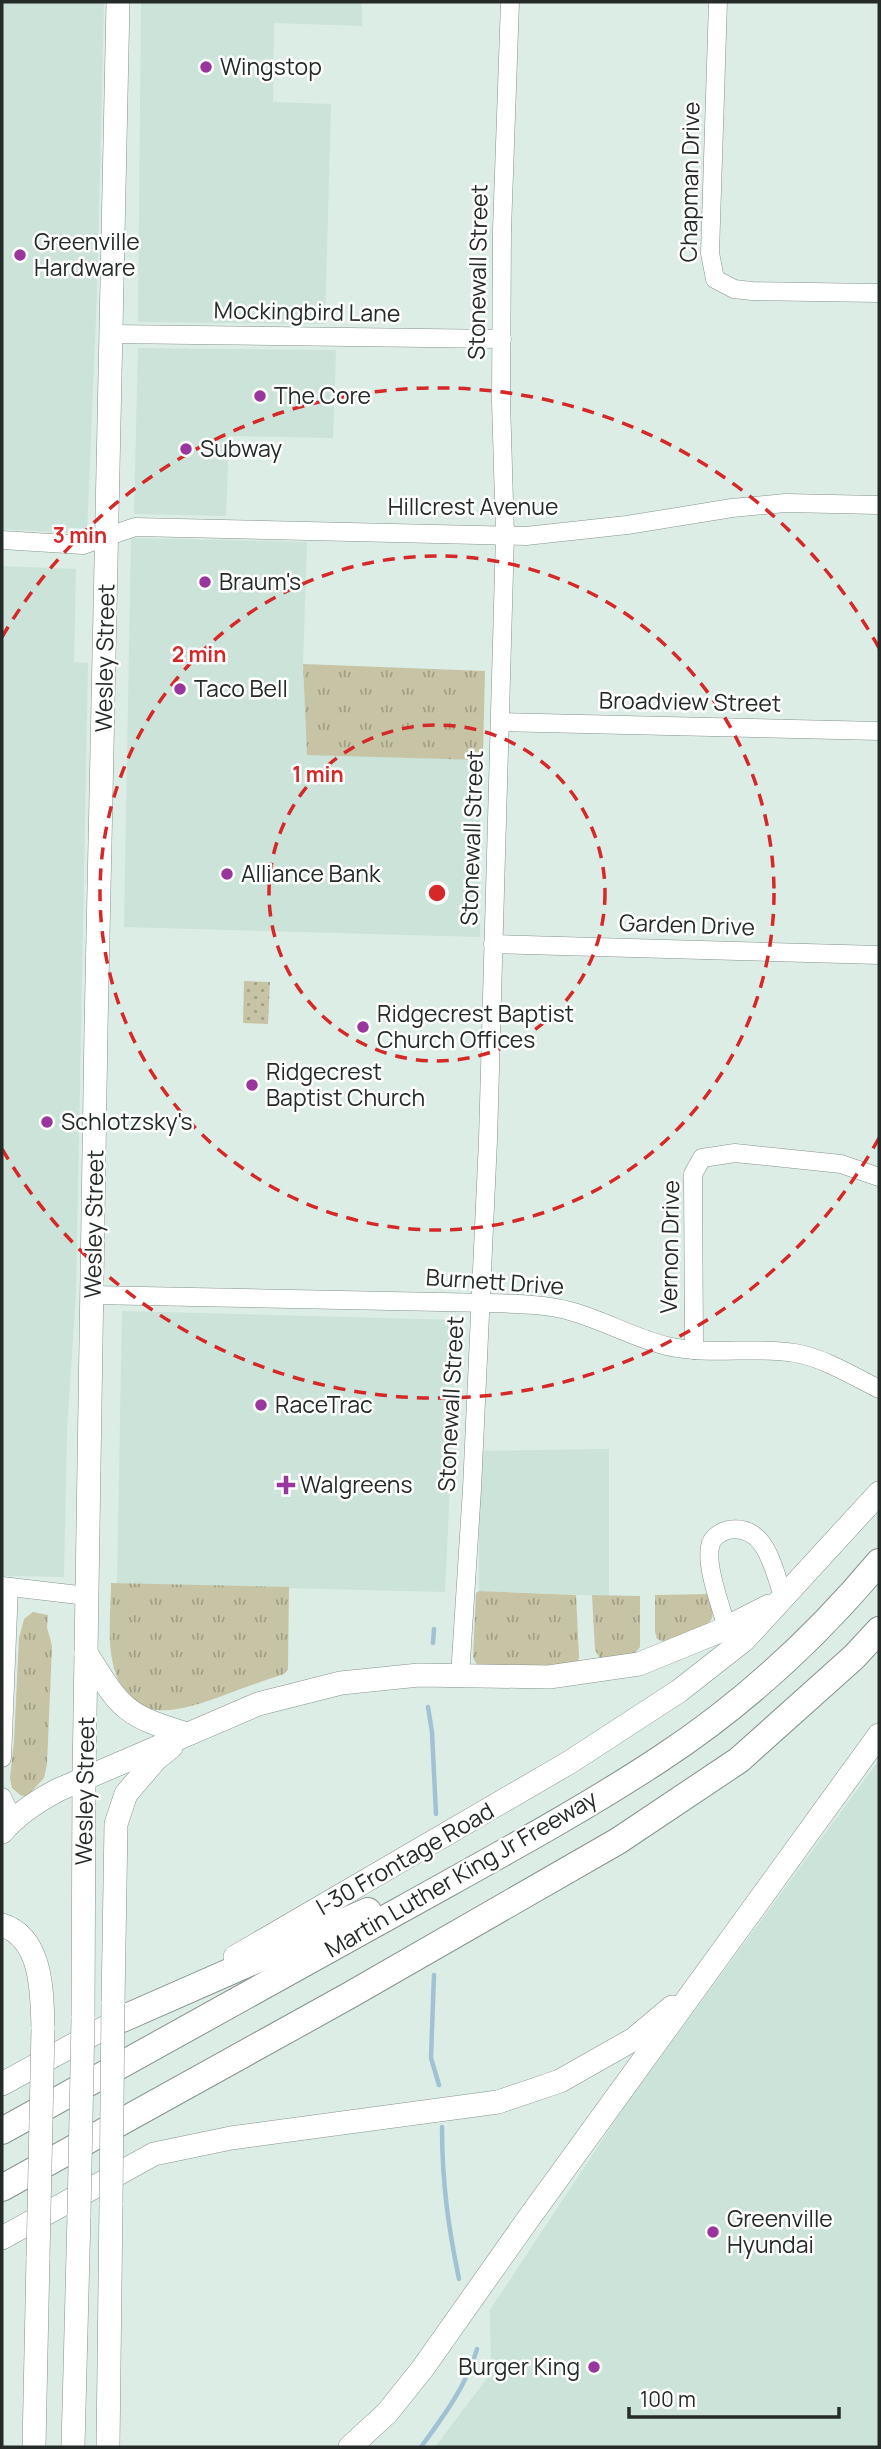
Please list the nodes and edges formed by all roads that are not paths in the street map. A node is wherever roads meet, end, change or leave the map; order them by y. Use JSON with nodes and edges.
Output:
{"nodes":[{"id":1,"x":118,"y":2,"type":"edge"},
{"id":2,"x":510,"y":2,"type":"edge"},
{"id":3,"x":718,"y":2,"type":"edge"},
{"id":4,"x":879,"y":293,"type":"edge"},
{"id":5,"x":111,"y":334,"type":"junction"},
{"id":6,"x":502,"y":339,"type":"junction"},
{"id":7,"x":879,"y":505,"type":"edge"},
{"id":8,"x":505,"y":535,"type":"junction"},
{"id":9,"x":108,"y":537,"type":"junction"},
{"id":10,"x":2,"y":540,"type":"edge"},
{"id":11,"x":500,"y":722,"type":"junction"},
{"id":12,"x":879,"y":731,"type":"edge"},
{"id":13,"x":493,"y":944,"type":"junction"},
{"id":14,"x":879,"y":954,"type":"edge"},
{"id":15,"x":879,"y":1177,"type":"edge"},
{"id":16,"x":93,"y":1295,"type":"junction"},
{"id":17,"x":480,"y":1303,"type":"junction"},
{"id":18,"x":694,"y":1350,"type":"junction"},
{"id":19,"x":879,"y":1389,"type":"edge"},
{"id":20,"x":879,"y":1493,"type":"edge"},
{"id":21,"x":879,"y":1562,"type":"edge"},
{"id":22,"x":6,"y":1586,"type":"edge"},
{"id":23,"x":87,"y":1596,"type":"junction"},
{"id":24,"x":784,"y":1598,"type":"junction"},
{"id":25,"x":727,"y":1628,"type":"junction"},
{"id":26,"x":879,"y":1630,"type":"edge"},
{"id":27,"x":86,"y":1653,"type":"junction"},
{"id":28,"x":460,"y":1676,"type":"junction"},
{"id":29,"x":187,"y":1734,"type":"junction"},
{"id":30,"x":879,"y":1735,"type":"edge"},
{"id":31,"x":2,"y":1758,"type":"edge"},
{"id":32,"x":84,"y":1778,"type":"junction"},
{"id":33,"x":2,"y":1797,"type":"edge"},
{"id":34,"x":7,"y":1826,"type":"edge"},
{"id":35,"x":513,"y":1847,"type":"junction"},
{"id":36,"x":2,"y":1925,"type":"edge"},
{"id":37,"x":703,"y":1979,"type":"junction"},
{"id":38,"x":118,"y":2011,"type":"junction"},
{"id":39,"x":2,"y":2084,"type":"edge"},
{"id":40,"x":2,"y":2131,"type":"edge"},
{"id":41,"x":2,"y":2188,"type":"edge"},
{"id":42,"x":2,"y":2238,"type":"edge"},
{"id":43,"x":34,"y":2447,"type":"edge"},
{"id":44,"x":73,"y":2447,"type":"edge"},
{"id":45,"x":108,"y":2447,"type":"edge"},
{"id":46,"x":350,"y":2447,"type":"edge"}],
"edges":[{"from":1,"to":5,"type":"main road","name":"Wesley Street"},
{"from":2,"to":6,"type":"street","name":"Stonewall Street"},
{"from":3,"to":4,"type":"street","name":"Chapman Drive"},
{"from":5,"to":6,"type":"street","name":"Mockingbird Lane"},
{"from":5,"to":9,"type":"main road","name":"Wesley Street"},
{"from":6,"to":8,"type":"street","name":"Stonewall Street"},
{"from":7,"to":8,"type":"street","name":"Hillcrest Avenue"},
{"from":8,"to":9,"type":"street","name":"Hillcrest Avenue"},
{"from":8,"to":11,"type":"street","name":"Stonewall Street"},
{"from":9,"to":10,"type":"street","name":"Hillcrest Avenue"},
{"from":9,"to":16,"type":"main road","name":"Wesley Street"},
{"from":11,"to":12,"type":"street","name":"Broadview Street"},
{"from":11,"to":13,"type":"street","name":"Stonewall Street"},
{"from":13,"to":14,"type":"street","name":"Garden Drive"},
{"from":13,"to":17,"type":"street","name":"Stonewall Street"},
{"from":15,"to":18,"type":"street","name":"Vernon Drive"},
{"from":16,"to":17,"type":"street","name":"Burnett Drive"},
{"from":16,"to":23,"type":"main road","name":"Wesley Street"},
{"from":17,"to":18,"type":"street","name":"Burnett Drive"},
{"from":17,"to":28,"type":"street","name":"Stonewall Street"},
{"from":18,"to":19,"type":"street","name":"Burnett Drive"},
{"from":20,"to":24,"type":"main road","name":"I-30 Frontage Road"},
{"from":21,"to":35,"type":"highway","name":"Martin Luther King Jr Freeway"},
{"from":22,"to":23,"type":"street"},
{"from":22,"to":31,"type":"street"},
{"from":23,"to":27,"type":"main road","name":"Wesley Street"},
{"from":24,"to":25,"type":"main road","name":"I-30 Frontage Road"},
{"from":24,"to":25,"type":"street"},
{"from":24,"to":38,"type":"main road","name":"I-30 Frontage Road"},
{"from":25,"to":28,"type":"main road","name":"I-30 Frontage Road"},
{"from":26,"to":41,"type":"highway"},
{"from":27,"to":29,"type":"main road"},
{"from":27,"to":32,"type":"main road","name":"Wesley Street"},
{"from":28,"to":29,"type":"main road","name":"I-30 Frontage Road"},
{"from":29,"to":32,"type":"main road","name":"I-30 Frontage Road"},
{"from":29,"to":38,"type":"main road"},
{"from":30,"to":37,"type":"main road"},
{"from":32,"to":34,"type":"main road","name":"I-30 Frontage Road"},
{"from":32,"to":44,"type":"main road","name":"Wesley Street","bridge":true},
{"from":33,"to":34,"type":"street"},
{"from":35,"to":38,"type":"highway"},
{"from":35,"to":40,"type":"highway","name":"Martin Luther King Jr Freeway"},
{"from":36,"to":43,"type":"main road","bridge":true},
{"from":37,"to":42,"type":"main road"},
{"from":37,"to":46,"type":"main road"},
{"from":38,"to":39,"type":"main road","name":"I-30 Frontage Road"},
{"from":38,"to":45,"type":"main road","bridge":true}]}
